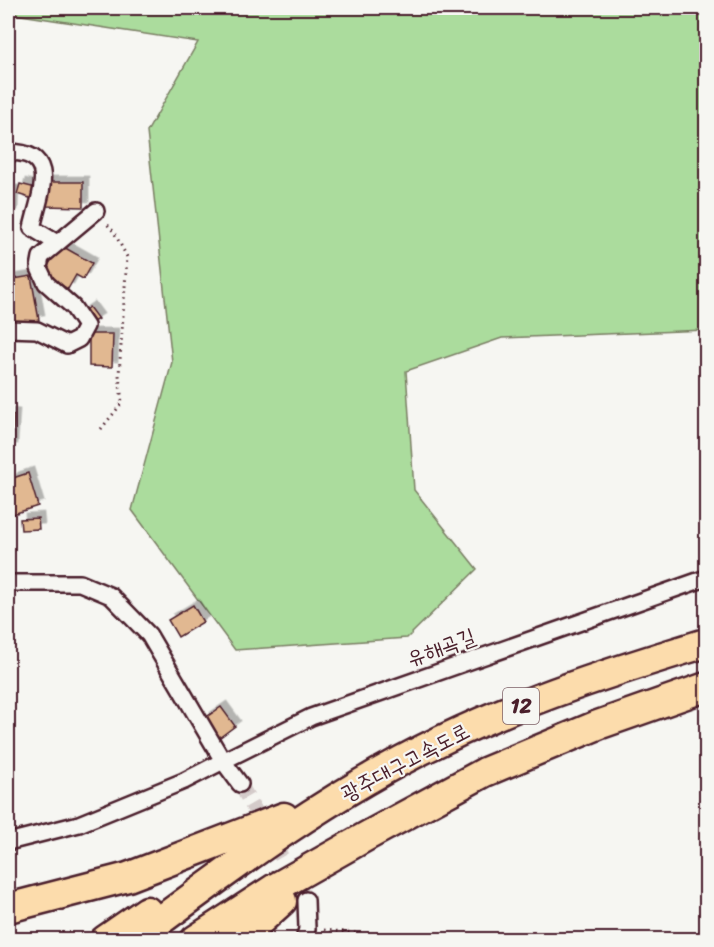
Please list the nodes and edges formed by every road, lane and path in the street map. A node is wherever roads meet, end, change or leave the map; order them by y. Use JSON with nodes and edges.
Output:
{"nodes":[{"id":1,"x":8,"y":152,"type":"edge"},
{"id":2,"x":96,"y":211,"type":"joint"},
{"id":3,"x":57,"y":243,"type":"junction"},
{"id":4,"x":8,"y":329,"type":"edge"},
{"id":5,"x":101,"y":429,"type":"dead end"},
{"id":6,"x":706,"y":579,"type":"edge"},
{"id":7,"x":8,"y":583,"type":"edge"},
{"id":8,"x":706,"y":643,"type":"edge"},
{"id":9,"x":706,"y":687,"type":"edge"},
{"id":10,"x":223,"y":761,"type":"junction"},
{"id":11,"x":240,"y":784,"type":"tunnel mouth"},
{"id":12,"x":345,"y":793,"type":"junction"},
{"id":13,"x":367,"y":836,"type":"junction"},
{"id":14,"x":8,"y":842,"type":"edge"},
{"id":15,"x":306,"y":900,"type":"tunnel mouth"},
{"id":16,"x":8,"y":908,"type":"edge"},
{"id":17,"x":306,"y":934,"type":"edge"},
{"id":18,"x":105,"y":939,"type":"edge"},
{"id":19,"x":134,"y":939,"type":"edge"},
{"id":20,"x":195,"y":939,"type":"edge"},
{"id":21,"x":219,"y":939,"type":"edge"},
{"id":22,"x":239,"y":939,"type":"edge"},
{"id":23,"x":427,"y":939,"type":"edge"}],
"edges":[{"from":1,"to":3,"type":"street"},
{"from":2,"to":3,"type":"street"},
{"from":2,"to":5,"type":"path"},
{"from":3,"to":4,"type":"street"},
{"from":6,"to":10,"type":"street","name":"유해곡길"},
{"from":7,"to":10,"type":"street"},
{"from":8,"to":12,"type":"highway","name":"광주대구고속도로","number":"12"},
{"from":9,"to":13,"type":"highway","name":"광주대구고속도로","number":"12"},
{"from":10,"to":11,"type":"street"},
{"from":10,"to":14,"type":"street","name":"유해곡길"},
{"from":12,"to":16,"type":"highway"},
{"from":12,"to":18,"type":"highway"},
{"from":12,"to":19,"type":"highway","name":"광주대구고속도로","number":"12"},
{"from":13,"to":20,"type":"highway","name":"광주대구고속도로","number":"12"},
{"from":13,"to":21,"type":"highway"},
{"from":13,"to":22,"type":"highway"},
{"from":15,"to":17,"type":"street"},
{"from":17,"to":23,"type":"path"}]}
